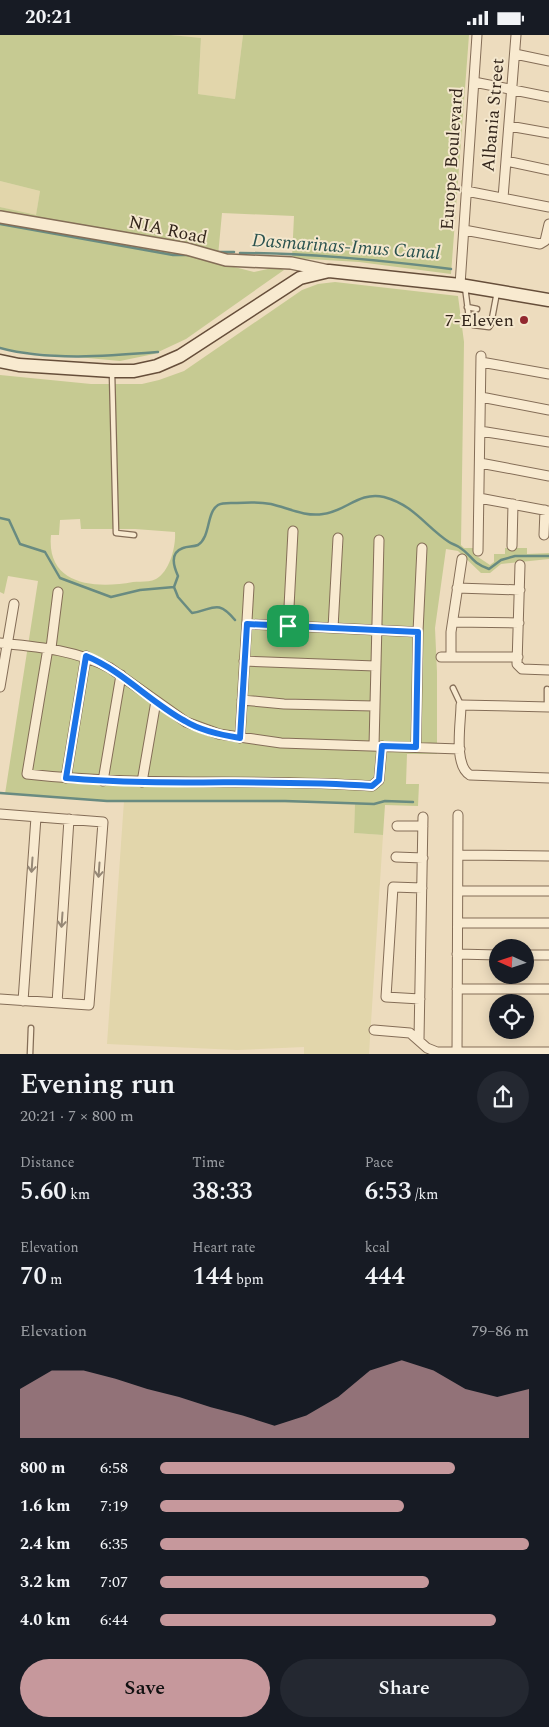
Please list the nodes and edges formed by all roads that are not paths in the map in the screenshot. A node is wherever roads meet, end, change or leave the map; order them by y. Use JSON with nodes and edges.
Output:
{"nodes":[{"id":1,"x":477,"y":35,"type":"edge"},
{"id":2,"x":516,"y":35,"type":"edge"},
{"id":3,"x":514,"y":54,"type":"junction"},
{"id":4,"x":549,"y":61,"type":"edge"},
{"id":5,"x":474,"y":82,"type":"junction"},
{"id":6,"x":512,"y":89,"type":"junction"},
{"id":7,"x":549,"y":97,"type":"edge"},
{"id":8,"x":509,"y":126,"type":"junction"},
{"id":9,"x":549,"y":133,"type":"edge"},
{"id":10,"x":506,"y":161,"type":"junction"},
{"id":11,"x":549,"y":170,"type":"edge"},
{"id":12,"x":466,"y":191,"type":"junction"},
{"id":13,"x":503,"y":198,"type":"junction"},
{"id":14,"x":549,"y":207,"type":"edge"},
{"id":15,"x":0,"y":217,"type":"edge"},
{"id":16,"x":549,"y":224,"type":"edge"},
{"id":17,"x":464,"y":230,"type":"junction"},
{"id":18,"x":329,"y":271,"type":"junction"},
{"id":19,"x":463,"y":285,"type":"junction"},
{"id":20,"x":497,"y":291,"type":"junction"},
{"id":21,"x":549,"y":300,"type":"edge"},
{"id":22,"x":467,"y":307,"type":"junction"},
{"id":23,"x":476,"y":309,"type":"dead end"},
{"id":24,"x":0,"y":361,"type":"edge"},
{"id":25,"x":112,"y":371,"type":"junction"},
{"id":26,"x":549,"y":375,"type":"edge"},
{"id":27,"x":481,"y":397,"type":"junction"},
{"id":28,"x":549,"y":410,"type":"edge"},
{"id":29,"x":480,"y":431,"type":"junction"},
{"id":30,"x":549,"y":442,"type":"edge"},
{"id":31,"x":480,"y":463,"type":"junction"},
{"id":32,"x":549,"y":476,"type":"edge"},
{"id":33,"x":479,"y":498,"type":"junction"},
{"id":34,"x":513,"y":504,"type":"junction"},
{"id":35,"x":547,"y":511,"type":"edge"},
{"id":36,"x":293,"y":531,"type":"dead end"},
{"id":37,"x":134,"y":535,"type":"dead end"},
{"id":38,"x":544,"y":535,"type":"dead end"},
{"id":39,"x":338,"y":538,"type":"dead end"},
{"id":40,"x":379,"y":540,"type":"dead end"},
{"id":41,"x":512,"y":546,"type":"dead end"},
{"id":42,"x":422,"y":548,"type":"dead end"},
{"id":43,"x":478,"y":551,"type":"dead end"},
{"id":44,"x":462,"y":559,"type":"dead end"},
{"id":45,"x":520,"y":565,"type":"dead end"},
{"id":46,"x":249,"y":587,"type":"dead end"},
{"id":47,"x":457,"y":589,"type":"junction"},
{"id":48,"x":520,"y":590,"type":"junction"},
{"id":49,"x":58,"y":592,"type":"dead end"},
{"id":50,"x":14,"y":604,"type":"dead end"},
{"id":51,"x":453,"y":623,"type":"junction"},
{"id":52,"x":519,"y":623,"type":"junction"},
{"id":53,"x":247,"y":624,"type":"junction"},
{"id":54,"x":288,"y":626,"type":"junction"},
{"id":55,"x":333,"y":628,"type":"junction"},
{"id":56,"x":375,"y":630,"type":"junction"},
{"id":57,"x":418,"y":632,"type":"junction"},
{"id":58,"x":4,"y":643,"type":"edge"},
{"id":59,"x":50,"y":648,"type":"junction"},
{"id":60,"x":86,"y":656,"type":"junction"},
{"id":61,"x":441,"y":657,"type":"dead end"},
{"id":62,"x":451,"y":657,"type":"junction"},
{"id":63,"x":518,"y":657,"type":"junction"},
{"id":64,"x":244,"y":661,"type":"junction"},
{"id":65,"x":375,"y":666,"type":"junction"},
{"id":66,"x":549,"y":669,"type":"edge"},
{"id":67,"x":121,"y":675,"type":"junction"},
{"id":68,"x":0,"y":686,"type":"edge"},
{"id":69,"x":453,"y":687,"type":"dead end"},
{"id":70,"x":547,"y":689,"type":"dead end"},
{"id":71,"x":242,"y":700,"type":"junction"},
{"id":72,"x":156,"y":701,"type":"junction"},
{"id":73,"x":374,"y":705,"type":"junction"},
{"id":74,"x":462,"y":705,"type":"junction"},
{"id":75,"x":548,"y":707,"type":"edge"},
{"id":76,"x":240,"y":738,"type":"junction"},
{"id":77,"x":378,"y":746,"type":"junction"},
{"id":78,"x":416,"y":747,"type":"junction"},
{"id":79,"x":460,"y":749,"type":"junction"},
{"id":80,"x":66,"y":778,"type":"junction"},
{"id":81,"x":549,"y":778,"type":"edge"},
{"id":82,"x":103,"y":781,"type":"junction"},
{"id":83,"x":142,"y":782,"type":"junction"},
{"id":84,"x":0,"y":814,"type":"edge"},
{"id":85,"x":458,"y":815,"type":"dead end"},
{"id":86,"x":36,"y":817,"type":"junction"},
{"id":87,"x":69,"y":819,"type":"junction"},
{"id":88,"x":397,"y":826,"type":"dead end"},
{"id":89,"x":458,"y":855,"type":"junction"},
{"id":90,"x":549,"y":856,"type":"edge"},
{"id":91,"x":396,"y":857,"type":"dead end"},
{"id":92,"x":423,"y":857,"type":"junction"},
{"id":93,"x":422,"y":888,"type":"junction"},
{"id":94,"x":458,"y":891,"type":"junction"},
{"id":95,"x":549,"y":891,"type":"edge"},
{"id":96,"x":458,"y":923,"type":"junction"},
{"id":97,"x":549,"y":923,"type":"edge"},
{"id":98,"x":458,"y":954,"type":"junction"},
{"id":99,"x":489,"y":955,"type":"edge"},
{"id":100,"x":534,"y":955,"type":"edge"},
{"id":101,"x":549,"y":955,"type":"edge"},
{"id":102,"x":458,"y":989,"type":"junction"},
{"id":103,"x":549,"y":989,"type":"edge"},
{"id":104,"x":0,"y":999,"type":"edge"},
{"id":105,"x":420,"y":999,"type":"junction"},
{"id":106,"x":23,"y":1001,"type":"junction"},
{"id":107,"x":57,"y":1003,"type":"junction"},
{"id":108,"x":31,"y":1028,"type":"dead end"},
{"id":109,"x":374,"y":1030,"type":"dead end"},
{"id":110,"x":419,"y":1039,"type":"junction"},
{"id":111,"x":549,"y":1052,"type":"edge"},
{"id":112,"x":30,"y":1054,"type":"edge"},
{"id":113,"x":457,"y":1054,"type":"edge"}],
"edges":[{"from":1,"to":5,"type":"street","name":"Europe Boulevard"},
{"from":2,"to":3,"type":"street","name":"Albania Street"},
{"from":3,"to":4,"type":"street"},
{"from":3,"to":6,"type":"street","name":"Albania Street"},
{"from":5,"to":6,"type":"street"},
{"from":5,"to":12,"type":"street","name":"Europe Boulevard"},
{"from":6,"to":7,"type":"street"},
{"from":6,"to":8,"type":"street","name":"Albania Street"},
{"from":8,"to":9,"type":"street"},
{"from":8,"to":10,"type":"street","name":"Albania Street"},
{"from":10,"to":11,"type":"street"},
{"from":10,"to":13,"type":"street","name":"Albania Street"},
{"from":12,"to":13,"type":"street"},
{"from":12,"to":17,"type":"street","name":"Europe Boulevard"},
{"from":13,"to":14,"type":"street"},
{"from":15,"to":18,"type":"street","name":"NIA Road"},
{"from":16,"to":17,"type":"street"},
{"from":17,"to":19,"type":"street","name":"Europe Boulevard"},
{"from":18,"to":19,"type":"main road"},
{"from":18,"to":25,"type":"main road"},
{"from":19,"to":20,"type":"main road"},
{"from":19,"to":22,"type":"lane"},
{"from":20,"to":21,"type":"main road"},
{"from":20,"to":22,"type":"lane"},
{"from":22,"to":23,"type":"lane"},
{"from":24,"to":25,"type":"main road"},
{"from":25,"to":37,"type":"lane"},
{"from":26,"to":27,"type":"street"},
{"from":27,"to":28,"type":"street"},
{"from":27,"to":29,"type":"street"},
{"from":29,"to":30,"type":"street"},
{"from":29,"to":31,"type":"street"},
{"from":31,"to":32,"type":"street"},
{"from":31,"to":33,"type":"street"},
{"from":33,"to":34,"type":"street"},
{"from":33,"to":43,"type":"street"},
{"from":34,"to":35,"type":"street"},
{"from":34,"to":41,"type":"street"},
{"from":35,"to":38,"type":"street"},
{"from":36,"to":54,"type":"street"},
{"from":39,"to":55,"type":"street"},
{"from":40,"to":56,"type":"street"},
{"from":42,"to":57,"type":"street"},
{"from":44,"to":47,"type":"street"},
{"from":45,"to":48,"type":"street"},
{"from":46,"to":53,"type":"street"},
{"from":47,"to":48,"type":"street"},
{"from":47,"to":51,"type":"street"},
{"from":48,"to":52,"type":"street"},
{"from":49,"to":59,"type":"street"},
{"from":50,"to":58,"type":"street"},
{"from":51,"to":52,"type":"street"},
{"from":51,"to":62,"type":"street"},
{"from":52,"to":63,"type":"street"},
{"from":53,"to":54,"type":"street"},
{"from":53,"to":64,"type":"street"},
{"from":54,"to":55,"type":"street"},
{"from":55,"to":56,"type":"street"},
{"from":56,"to":57,"type":"street"},
{"from":56,"to":65,"type":"street"},
{"from":57,"to":78,"type":"street"},
{"from":58,"to":59,"type":"street"},
{"from":58,"to":68,"type":"street"},
{"from":59,"to":60,"type":"street"},
{"from":59,"to":80,"type":"street"},
{"from":60,"to":67,"type":"street"},
{"from":60,"to":80,"type":"street"},
{"from":61,"to":62,"type":"street"},
{"from":62,"to":63,"type":"street"},
{"from":63,"to":66,"type":"street"},
{"from":64,"to":65,"type":"street"},
{"from":64,"to":71,"type":"street"},
{"from":65,"to":73,"type":"street"},
{"from":67,"to":72,"type":"street"},
{"from":67,"to":82,"type":"street"},
{"from":69,"to":74,"type":"lane"},
{"from":70,"to":75,"type":"lane"},
{"from":71,"to":73,"type":"street"},
{"from":71,"to":76,"type":"street"},
{"from":72,"to":76,"type":"street"},
{"from":72,"to":83,"type":"street"},
{"from":73,"to":77,"type":"street"},
{"from":74,"to":75,"type":"street"},
{"from":74,"to":79,"type":"street"},
{"from":76,"to":77,"type":"street"},
{"from":77,"to":78,"type":"street"},
{"from":77,"to":83,"type":"street"},
{"from":78,"to":79,"type":"street"},
{"from":79,"to":81,"type":"street"},
{"from":80,"to":82,"type":"street"},
{"from":82,"to":83,"type":"street"},
{"from":84,"to":86,"type":"street"},
{"from":85,"to":89,"type":"street"},
{"from":86,"to":87,"type":"street"},
{"from":86,"to":106,"type":"street","one_way":true},
{"from":87,"to":107,"type":"street","one_way":true},
{"from":87,"to":107,"type":"street","one_way":true},
{"from":88,"to":92,"type":"street"},
{"from":89,"to":90,"type":"street"},
{"from":89,"to":94,"type":"street"},
{"from":91,"to":92,"type":"street"},
{"from":92,"to":93,"type":"street"},
{"from":93,"to":105,"type":"street"},
{"from":93,"to":105,"type":"street"},
{"from":94,"to":95,"type":"street"},
{"from":94,"to":96,"type":"street"},
{"from":96,"to":97,"type":"street"},
{"from":96,"to":98,"type":"street"},
{"from":98,"to":99,"type":"street"},
{"from":98,"to":102,"type":"street"},
{"from":100,"to":101,"type":"street"},
{"from":102,"to":103,"type":"street"},
{"from":102,"to":113,"type":"street"},
{"from":104,"to":106,"type":"street"},
{"from":105,"to":110,"type":"street"},
{"from":106,"to":107,"type":"street"},
{"from":108,"to":112,"type":"lane"},
{"from":109,"to":110,"type":"street"},
{"from":110,"to":113,"type":"street"},
{"from":111,"to":113,"type":"street"}]}
